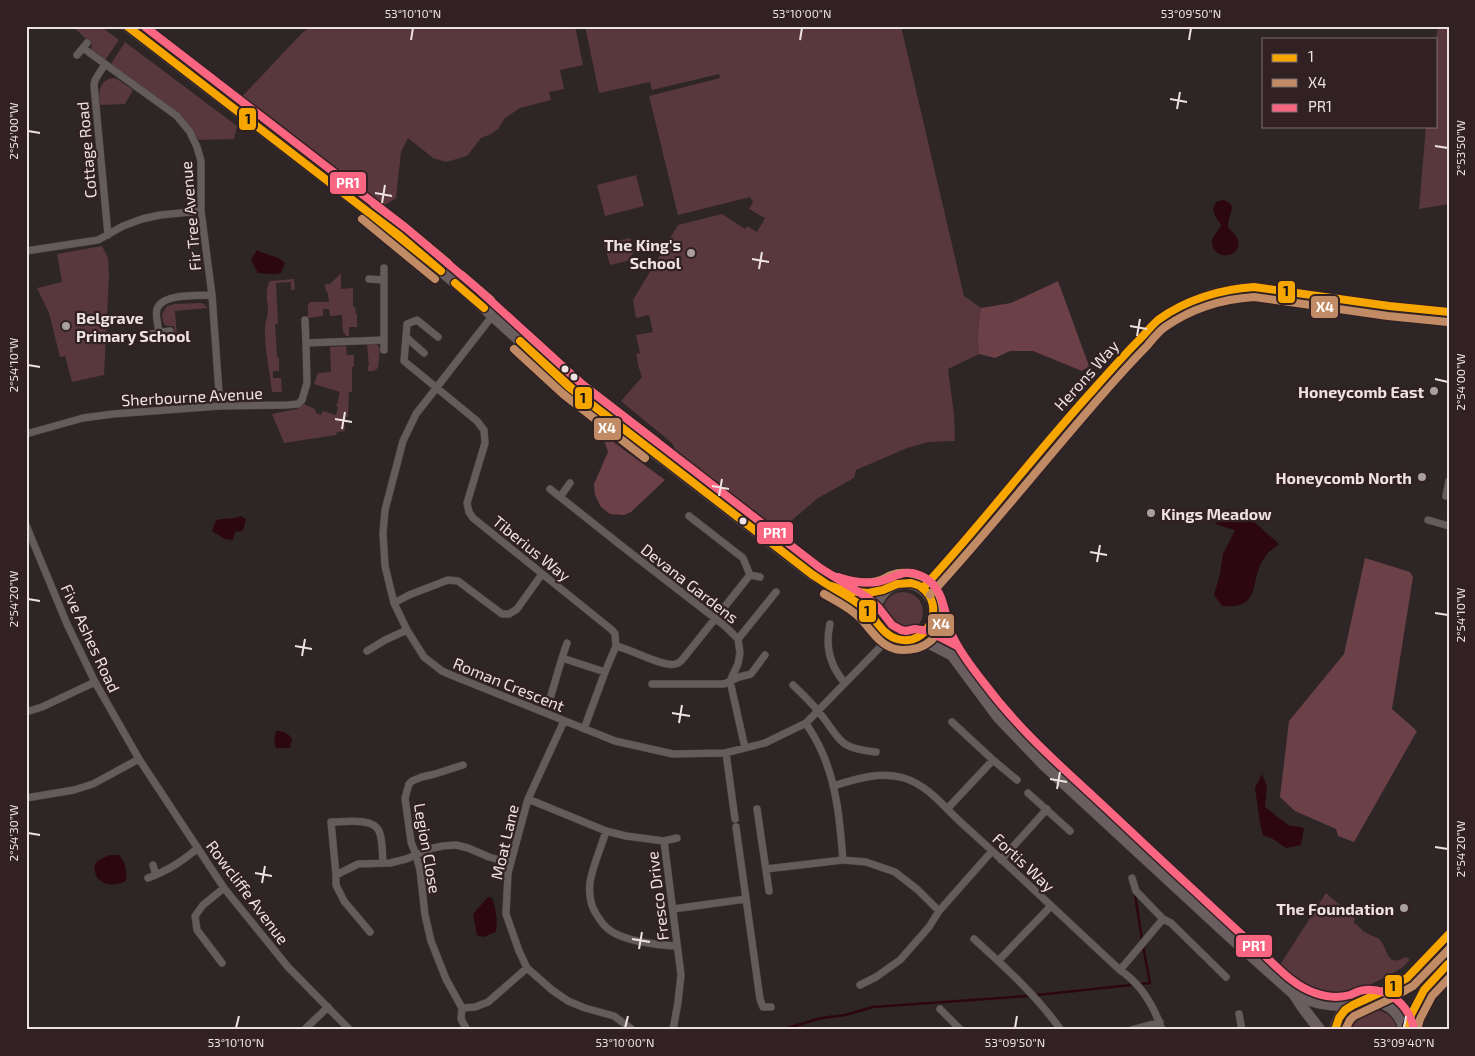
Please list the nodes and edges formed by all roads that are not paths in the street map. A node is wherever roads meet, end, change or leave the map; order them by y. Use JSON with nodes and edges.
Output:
{"nodes":[{"id":1,"x":127,"y":26,"type":"edge"},
{"id":2,"x":77,"y":55,"type":"dead end"},
{"id":3,"x":105,"y":64,"type":"junction"},
{"id":4,"x":201,"y":211,"type":"junction"},
{"id":5,"x":108,"y":235,"type":"junction"},
{"id":6,"x":26,"y":251,"type":"edge"},
{"id":7,"x":384,"y":268,"type":"dead end"},
{"id":8,"x":369,"y":279,"type":"dead end"},
{"id":9,"x":384,"y":280,"type":"junction"},
{"id":10,"x":212,"y":294,"type":"junction"},
{"id":11,"x":1449,"y":312,"type":"edge"},
{"id":12,"x":492,"y":315,"type":"junction"},
{"id":13,"x":305,"y":320,"type":"dead end"},
{"id":14,"x":170,"y":330,"type":"dead end"},
{"id":15,"x":159,"y":332,"type":"junction"},
{"id":16,"x":149,"y":334,"type":"dead end"},
{"id":17,"x":406,"y":337,"type":"junction"},
{"id":18,"x":438,"y":337,"type":"dead end"},
{"id":19,"x":384,"y":340,"type":"junction"},
{"id":20,"x":306,"y":343,"type":"junction"},
{"id":21,"x":384,"y":350,"type":"dead end"},
{"id":22,"x":424,"y":353,"type":"dead end"},
{"id":23,"x":437,"y":388,"type":"junction"},
{"id":24,"x":220,"y":406,"type":"junction"},
{"id":25,"x":26,"y":434,"type":"edge"},
{"id":26,"x":1449,"y":481,"type":"edge"},
{"id":27,"x":570,"y":483,"type":"dead end"},
{"id":28,"x":550,"y":489,"type":"dead end"},
{"id":29,"x":560,"y":496,"type":"junction"},
{"id":30,"x":1446,"y":496,"type":"dead end"},
{"id":31,"x":689,"y":516,"type":"dead end"},
{"id":32,"x":1428,"y":520,"type":"dead end"},
{"id":33,"x":26,"y":525,"type":"edge"},
{"id":34,"x":1449,"y":526,"type":"edge"},
{"id":35,"x":542,"y":574,"type":"junction"},
{"id":36,"x":750,"y":575,"type":"junction"},
{"id":37,"x":760,"y":577,"type":"dead end"},
{"id":38,"x":829,"y":585,"type":"junction"},
{"id":39,"x":923,"y":588,"type":"junction"},
{"id":40,"x":885,"y":591,"type":"junction"},
{"id":41,"x":776,"y":592,"type":"dead end"},
{"id":42,"x":394,"y":603,"type":"junction"},
{"id":43,"x":934,"y":612,"type":"junction"},
{"id":44,"x":716,"y":620,"type":"junction"},
{"id":45,"x":830,"y":624,"type":"dead end"},
{"id":46,"x":879,"y":624,"type":"junction"},
{"id":47,"x":407,"y":630,"type":"junction"},
{"id":48,"x":890,"y":636,"type":"junction"},
{"id":49,"x":738,"y":639,"type":"junction"},
{"id":50,"x":915,"y":639,"type":"junction"},
{"id":51,"x":567,"y":643,"type":"dead end"},
{"id":52,"x":616,"y":646,"type":"junction"},
{"id":53,"x":368,"y":651,"type":"dead end"},
{"id":54,"x":765,"y":655,"type":"dead end"},
{"id":55,"x":952,"y":655,"type":"junction"},
{"id":56,"x":562,"y":658,"type":"junction"},
{"id":57,"x":605,"y":672,"type":"junction"},
{"id":58,"x":730,"y":681,"type":"junction"},
{"id":59,"x":95,"y":682,"type":"junction"},
{"id":60,"x":845,"y":683,"type":"junction"},
{"id":61,"x":652,"y":684,"type":"dead end"},
{"id":62,"x":793,"y":685,"type":"dead end"},
{"id":63,"x":549,"y":702,"type":"dead end"},
{"id":64,"x":818,"y":711,"type":"junction"},
{"id":65,"x":26,"y":712,"type":"edge"},
{"id":66,"x":564,"y":721,"type":"junction"},
{"id":67,"x":952,"y":722,"type":"dead end"},
{"id":68,"x":806,"y":723,"type":"junction"},
{"id":69,"x":584,"y":729,"type":"junction"},
{"id":70,"x":745,"y":748,"type":"junction"},
{"id":71,"x":876,"y":752,"type":"dead end"},
{"id":72,"x":726,"y":753,"type":"junction"},
{"id":73,"x":139,"y":759,"type":"junction"},
{"id":74,"x":993,"y":760,"type":"junction"},
{"id":75,"x":462,"y":765,"type":"dead end"},
{"id":76,"x":1017,"y":780,"type":"dead end"},
{"id":77,"x":833,"y":786,"type":"junction"},
{"id":78,"x":1028,"y":793,"type":"dead end"},
{"id":79,"x":26,"y":798,"type":"edge"},
{"id":80,"x":528,"y":799,"type":"junction"},
{"id":81,"x":757,"y":809,"type":"dead end"},
{"id":82,"x":947,"y":809,"type":"junction"},
{"id":83,"x":1046,"y":809,"type":"junction"},
{"id":84,"x":606,"y":831,"type":"junction"},
{"id":85,"x":1070,"y":831,"type":"dead end"},
{"id":86,"x":677,"y":838,"type":"dead end"},
{"id":87,"x":664,"y":841,"type":"junction"},
{"id":88,"x":198,"y":848,"type":"junction"},
{"id":89,"x":992,"y":850,"type":"junction"},
{"id":90,"x":416,"y":855,"type":"junction"},
{"id":91,"x":843,"y":860,"type":"junction"},
{"id":92,"x":1001,"y":860,"type":"junction"},
{"id":93,"x":383,"y":863,"type":"junction"},
{"id":94,"x":510,"y":863,"type":"junction"},
{"id":95,"x":153,"y":865,"type":"dead end"},
{"id":96,"x":766,"y":869,"type":"junction"},
{"id":97,"x":156,"y":875,"type":"junction"},
{"id":98,"x":336,"y":875,"type":"junction"},
{"id":99,"x":148,"y":878,"type":"dead end"},
{"id":100,"x":1132,"y":878,"type":"dead end"},
{"id":101,"x":224,"y":888,"type":"junction"},
{"id":102,"x":769,"y":891,"type":"dead end"},
{"id":103,"x":746,"y":899,"type":"junction"},
{"id":104,"x":1050,"y":906,"type":"junction"},
{"id":105,"x":673,"y":909,"type":"junction"},
{"id":106,"x":939,"y":911,"type":"junction"},
{"id":107,"x":1163,"y":919,"type":"junction"},
{"id":108,"x":370,"y":932,"type":"dead end"},
{"id":109,"x":1449,"y":934,"type":"edge"},
{"id":110,"x":974,"y":939,"type":"dead end"},
{"id":111,"x":676,"y":946,"type":"junction"},
{"id":112,"x":998,"y":961,"type":"junction"},
{"id":113,"x":222,"y":963,"type":"dead end"},
{"id":114,"x":1449,"y":964,"type":"edge"},
{"id":115,"x":527,"y":968,"type":"junction"},
{"id":116,"x":1120,"y":970,"type":"junction"},
{"id":117,"x":1226,"y":978,"type":"dead end"},
{"id":118,"x":860,"y":986,"type":"dead end"},
{"id":119,"x":1294,"y":994,"type":"junction"},
{"id":120,"x":1364,"y":1000,"type":"junction"},
{"id":121,"x":1350,"y":1006,"type":"junction"},
{"id":122,"x":328,"y":1007,"type":"junction"},
{"id":123,"x":771,"y":1007,"type":"dead end"},
{"id":124,"x":462,"y":1008,"type":"junction"},
{"id":125,"x":940,"y":1010,"type":"dead end"},
{"id":126,"x":1239,"y":1014,"type":"dead end"},
{"id":127,"x":1160,"y":1022,"type":"junction"},
{"id":128,"x":958,"y":1029,"type":"edge"},
{"id":129,"x":304,"y":1030,"type":"edge"},
{"id":130,"x":350,"y":1030,"type":"edge"},
{"id":131,"x":468,"y":1030,"type":"edge"},
{"id":132,"x":633,"y":1030,"type":"edge"},
{"id":133,"x":673,"y":1030,"type":"edge"},
{"id":134,"x":1061,"y":1030,"type":"edge"},
{"id":135,"x":1131,"y":1030,"type":"edge"},
{"id":136,"x":1162,"y":1030,"type":"edge"},
{"id":137,"x":1242,"y":1030,"type":"edge"},
{"id":138,"x":1320,"y":1030,"type":"edge"},
{"id":139,"x":1335,"y":1030,"type":"edge"},
{"id":140,"x":1405,"y":1030,"type":"edge"}],
"edges":[{"from":1,"to":12,"type":"highway"},
{"from":2,"to":3,"type":"street","name":"Fir Tree Avenue"},
{"from":3,"to":4,"type":"street","name":"Fir Tree Avenue"},
{"from":3,"to":5,"type":"street","name":"Cottage Road"},
{"from":4,"to":5,"type":"street"},
{"from":4,"to":10,"type":"street","name":"Fir Tree Avenue"},
{"from":5,"to":6,"type":"street"},
{"from":7,"to":9,"type":"street"},
{"from":8,"to":9,"type":"street"},
{"from":9,"to":19,"type":"street"},
{"from":10,"to":15,"type":"street"},
{"from":10,"to":24,"type":"street","name":"Fir Tree Avenue"},
{"from":11,"to":39,"type":"street","name":"Herons Way"},
{"from":12,"to":23,"type":"street","name":"Roman Crescent"},
{"from":12,"to":38,"type":"highway"},
{"from":13,"to":20,"type":"street","name":"Sherbourne Avenue"},
{"from":14,"to":15,"type":"street"},
{"from":15,"to":16,"type":"street"},
{"from":17,"to":18,"type":"street"},
{"from":17,"to":22,"type":"street"},
{"from":17,"to":23,"type":"street"},
{"from":19,"to":20,"type":"street"},
{"from":19,"to":21,"type":"street"},
{"from":20,"to":24,"type":"street","name":"Sherbourne Avenue"},
{"from":23,"to":35,"type":"street","name":"Tiberius Way"},
{"from":23,"to":42,"type":"street","name":"Roman Crescent"},
{"from":24,"to":25,"type":"street","name":"Sherbourne Avenue"},
{"from":26,"to":30,"type":"street"},
{"from":27,"to":29,"type":"street"},
{"from":28,"to":29,"type":"street","name":"Devana Gardens"},
{"from":29,"to":44,"type":"street","name":"Devana Gardens"},
{"from":31,"to":36,"type":"street"},
{"from":32,"to":34,"type":"street"},
{"from":33,"to":59,"type":"street","name":"Five Ashes Road"},
{"from":35,"to":42,"type":"street"},
{"from":35,"to":52,"type":"street","name":"Tiberius Way"},
{"from":36,"to":37,"type":"street"},
{"from":36,"to":44,"type":"street"},
{"from":38,"to":40,"type":"highway"},
{"from":38,"to":46,"type":"highway"},
{"from":39,"to":40,"type":"highway"},
{"from":39,"to":43,"type":"highway"},
{"from":40,"to":46,"type":"highway"},
{"from":41,"to":49,"type":"street"},
{"from":42,"to":47,"type":"street","name":"Roman Crescent"},
{"from":43,"to":50,"type":"highway"},
{"from":43,"to":55,"type":"highway"},
{"from":44,"to":49,"type":"street","name":"Devana Gardens"},
{"from":44,"to":52,"type":"street"},
{"from":45,"to":60,"type":"street"},
{"from":46,"to":48,"type":"highway"},
{"from":47,"to":53,"type":"street"},
{"from":47,"to":66,"type":"street","name":"Roman Crescent"},
{"from":48,"to":50,"type":"highway"},
{"from":48,"to":60,"type":"street","name":"Roman Crescent"},
{"from":49,"to":58,"type":"street","name":"Devana Gardens"},
{"from":50,"to":55,"type":"highway"},
{"from":51,"to":56,"type":"street"},
{"from":52,"to":57,"type":"street"},
{"from":54,"to":58,"type":"street"},
{"from":55,"to":119,"type":"highway"},
{"from":56,"to":57,"type":"street"},
{"from":56,"to":63,"type":"street"},
{"from":57,"to":69,"type":"street"},
{"from":58,"to":61,"type":"street"},
{"from":58,"to":70,"type":"street"},
{"from":59,"to":65,"type":"street"},
{"from":59,"to":73,"type":"street","name":"Five Ashes Road"},
{"from":60,"to":64,"type":"street","name":"Roman Crescent"},
{"from":62,"to":64,"type":"street"},
{"from":64,"to":68,"type":"street","name":"Roman Crescent"},
{"from":64,"to":71,"type":"street"},
{"from":66,"to":69,"type":"street","name":"Roman Crescent"},
{"from":66,"to":80,"type":"street","name":"Moat Lane"},
{"from":67,"to":74,"type":"street"},
{"from":68,"to":70,"type":"street","name":"Roman Crescent"},
{"from":68,"to":77,"type":"street"},
{"from":69,"to":72,"type":"street","name":"Roman Crescent"},
{"from":70,"to":72,"type":"street","name":"Roman Crescent"},
{"from":72,"to":103,"type":"street"},
{"from":73,"to":79,"type":"street"},
{"from":73,"to":88,"type":"street","name":"Rowcliffe Avenue"},
{"from":74,"to":76,"type":"street"},
{"from":74,"to":82,"type":"street"},
{"from":75,"to":90,"type":"street","name":"Legion Close"},
{"from":77,"to":82,"type":"street","name":"Fortis Way"},
{"from":77,"to":91,"type":"street"},
{"from":78,"to":83,"type":"street"},
{"from":80,"to":84,"type":"street","name":"Fresco Drive"},
{"from":80,"to":94,"type":"street","name":"Moat Lane"},
{"from":81,"to":96,"type":"street"},
{"from":82,"to":89,"type":"street","name":"Fortis Way"},
{"from":83,"to":85,"type":"street"},
{"from":83,"to":92,"type":"street"},
{"from":84,"to":87,"type":"street","name":"Fresco Drive"},
{"from":84,"to":111,"type":"street"},
{"from":86,"to":87,"type":"street"},
{"from":87,"to":105,"type":"street","name":"Fresco Drive"},
{"from":88,"to":97,"type":"street"},
{"from":88,"to":101,"type":"street","name":"Rowcliffe Avenue"},
{"from":89,"to":92,"type":"street","name":"Fortis Way"},
{"from":89,"to":106,"type":"street"},
{"from":90,"to":93,"type":"street"},
{"from":90,"to":94,"type":"street"},
{"from":90,"to":124,"type":"street","name":"Legion Close"},
{"from":91,"to":96,"type":"street"},
{"from":91,"to":106,"type":"street"},
{"from":92,"to":104,"type":"street","name":"Fortis Way"},
{"from":93,"to":98,"type":"street"},
{"from":93,"to":98,"type":"street"},
{"from":94,"to":115,"type":"street","name":"Moat Lane"},
{"from":95,"to":97,"type":"street"},
{"from":96,"to":102,"type":"street"},
{"from":97,"to":99,"type":"street"},
{"from":98,"to":108,"type":"street"},
{"from":100,"to":107,"type":"street"},
{"from":101,"to":113,"type":"street"},
{"from":101,"to":122,"type":"street","name":"Rowcliffe Avenue"},
{"from":103,"to":105,"type":"street"},
{"from":103,"to":123,"type":"street"},
{"from":104,"to":112,"type":"street"},
{"from":104,"to":116,"type":"street","name":"Fortis Way"},
{"from":105,"to":111,"type":"street","name":"Fresco Drive"},
{"from":106,"to":118,"type":"street"},
{"from":107,"to":116,"type":"street"},
{"from":107,"to":117,"type":"street"},
{"from":109,"to":120,"type":"street"},
{"from":110,"to":112,"type":"street"},
{"from":111,"to":133,"type":"street","name":"Fresco Drive"},
{"from":112,"to":134,"type":"street"},
{"from":114,"to":140,"type":"street"},
{"from":115,"to":124,"type":"street"},
{"from":115,"to":132,"type":"street","name":"Moat Lane"},
{"from":116,"to":127,"type":"street","name":"Fortis Way"},
{"from":119,"to":121,"type":"highway"},
{"from":119,"to":138,"type":"highway"},
{"from":120,"to":121,"type":"highway"},
{"from":120,"to":140,"type":"highway"},
{"from":121,"to":139,"type":"highway"},
{"from":122,"to":129,"type":"street"},
{"from":122,"to":130,"type":"street","name":"Rowcliffe Avenue"},
{"from":124,"to":131,"type":"street","name":"Legion Close"},
{"from":125,"to":128,"type":"street"},
{"from":126,"to":137,"type":"street"},
{"from":127,"to":135,"type":"street"},
{"from":127,"to":136,"type":"street","name":"Fortis Way"}]}
